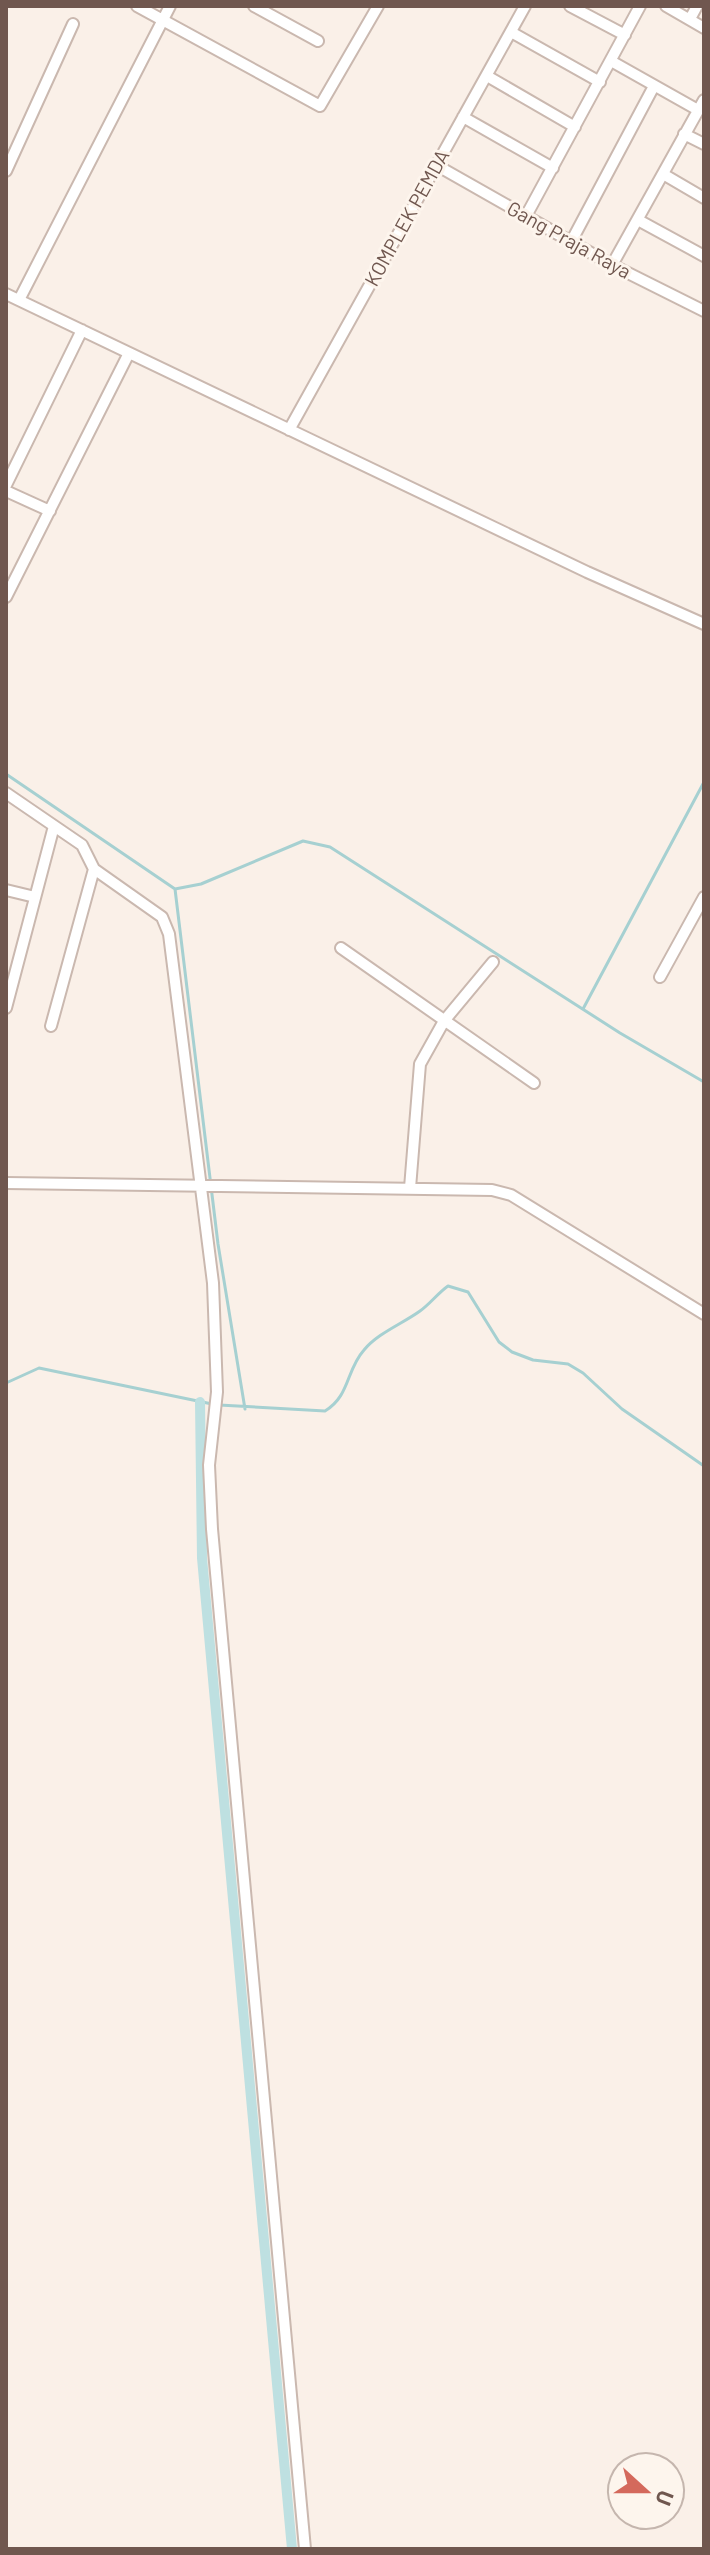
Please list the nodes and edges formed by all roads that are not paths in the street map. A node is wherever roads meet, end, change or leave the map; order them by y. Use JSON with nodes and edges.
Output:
{"nodes":[{"id":1,"x":137,"y":6,"type":"edge"},
{"id":2,"x":170,"y":6,"type":"edge"},
{"id":3,"x":254,"y":6,"type":"edge"},
{"id":4,"x":525,"y":6,"type":"edge"},
{"id":5,"x":570,"y":6,"type":"edge"},
{"id":6,"x":640,"y":6,"type":"edge"},
{"id":7,"x":666,"y":6,"type":"edge"},
{"id":8,"x":697,"y":6,"type":"edge"},
{"id":9,"x":375,"y":7,"type":"edge"},
{"id":10,"x":690,"y":19,"type":"junction"},
{"id":11,"x":162,"y":20,"type":"junction"},
{"id":12,"x":73,"y":24,"type":"dead end"},
{"id":13,"x":704,"y":28,"type":"edge"},
{"id":14,"x":511,"y":32,"type":"junction"},
{"id":15,"x":625,"y":35,"type":"junction"},
{"id":16,"x":318,"y":41,"type":"dead end"},
{"id":17,"x":611,"y":61,"type":"junction"},
{"id":18,"x":487,"y":76,"type":"junction"},
{"id":19,"x":600,"y":82,"type":"junction"},
{"id":20,"x":654,"y":86,"type":"junction"},
{"id":21,"x":701,"y":105,"type":"edge"},
{"id":22,"x":463,"y":117,"type":"junction"},
{"id":23,"x":575,"y":127,"type":"junction"},
{"id":24,"x":684,"y":134,"type":"junction"},
{"id":25,"x":704,"y":144,"type":"edge"},
{"id":26,"x":436,"y":165,"type":"junction"},
{"id":27,"x":553,"y":168,"type":"junction"},
{"id":28,"x":6,"y":171,"type":"edge"},
{"id":29,"x":663,"y":174,"type":"junction"},
{"id":30,"x":704,"y":198,"type":"edge"},
{"id":31,"x":526,"y":216,"type":"junction"},
{"id":32,"x":638,"y":220,"type":"junction"},
{"id":33,"x":571,"y":242,"type":"junction"},
{"id":34,"x":704,"y":256,"type":"edge"},
{"id":35,"x":612,"y":265,"type":"junction"},
{"id":36,"x":6,"y":294,"type":"edge"},
{"id":37,"x":19,"y":300,"type":"junction"},
{"id":38,"x":704,"y":311,"type":"edge"},
{"id":39,"x":82,"y":330,"type":"junction"},
{"id":40,"x":129,"y":353,"type":"junction"},
{"id":41,"x":289,"y":430,"type":"junction"},
{"id":42,"x":6,"y":488,"type":"edge"},
{"id":43,"x":50,"y":511,"type":"junction"},
{"id":44,"x":6,"y":597,"type":"edge"},
{"id":45,"x":704,"y":624,"type":"edge"},
{"id":46,"x":6,"y":793,"type":"edge"},
{"id":47,"x":54,"y":826,"type":"junction"},
{"id":48,"x":94,"y":869,"type":"junction"},
{"id":49,"x":6,"y":890,"type":"edge"},
{"id":50,"x":35,"y":897,"type":"junction"},
{"id":51,"x":704,"y":897,"type":"edge"},
{"id":52,"x":341,"y":948,"type":"dead end"},
{"id":53,"x":493,"y":962,"type":"dead end"},
{"id":54,"x":660,"y":977,"type":"dead end"},
{"id":55,"x":6,"y":1008,"type":"edge"},
{"id":56,"x":444,"y":1021,"type":"junction"},
{"id":57,"x":51,"y":1026,"type":"dead end"},
{"id":58,"x":534,"y":1083,"type":"dead end"},
{"id":59,"x":6,"y":1183,"type":"edge"},
{"id":60,"x":202,"y":1187,"type":"junction"},
{"id":61,"x":410,"y":1188,"type":"junction"},
{"id":62,"x":704,"y":1314,"type":"edge"},
{"id":63,"x":305,"y":2549,"type":"edge"}],
"edges":[{"from":1,"to":11,"type":"street"},
{"from":2,"to":11,"type":"street"},
{"from":3,"to":16,"type":"street"},
{"from":4,"to":14,"type":"street","name":"KOMPLEK PEMDA"},
{"from":5,"to":15,"type":"street"},
{"from":6,"to":15,"type":"street"},
{"from":7,"to":10,"type":"street"},
{"from":8,"to":10,"type":"street"},
{"from":9,"to":11,"type":"street"},
{"from":10,"to":13,"type":"street"},
{"from":11,"to":37,"type":"street"},
{"from":12,"to":28,"type":"street"},
{"from":14,"to":18,"type":"street","name":"KOMPLEK PEMDA"},
{"from":14,"to":19,"type":"street"},
{"from":15,"to":17,"type":"street"},
{"from":17,"to":19,"type":"street"},
{"from":17,"to":20,"type":"street"},
{"from":18,"to":22,"type":"street","name":"KOMPLEK PEMDA"},
{"from":18,"to":23,"type":"street"},
{"from":19,"to":23,"type":"street"},
{"from":20,"to":21,"type":"street"},
{"from":20,"to":33,"type":"street"},
{"from":21,"to":24,"type":"street"},
{"from":22,"to":26,"type":"street","name":"KOMPLEK PEMDA"},
{"from":22,"to":27,"type":"street"},
{"from":23,"to":27,"type":"street"},
{"from":24,"to":25,"type":"street"},
{"from":24,"to":29,"type":"street"},
{"from":26,"to":31,"type":"street","name":"Gang Praja Raya"},
{"from":26,"to":41,"type":"street","name":"KOMPLEK PEMDA"},
{"from":27,"to":31,"type":"street"},
{"from":29,"to":30,"type":"street"},
{"from":29,"to":32,"type":"street"},
{"from":31,"to":33,"type":"street","name":"Gang Praja Raya"},
{"from":32,"to":34,"type":"street"},
{"from":32,"to":35,"type":"street"},
{"from":33,"to":35,"type":"street","name":"Gang Praja Raya"},
{"from":35,"to":38,"type":"street","name":"Gang Praja Raya"},
{"from":36,"to":37,"type":"street"},
{"from":37,"to":39,"type":"street"},
{"from":39,"to":40,"type":"street"},
{"from":39,"to":42,"type":"street"},
{"from":40,"to":41,"type":"street"},
{"from":40,"to":43,"type":"street"},
{"from":41,"to":45,"type":"street"},
{"from":42,"to":43,"type":"street"},
{"from":43,"to":44,"type":"street"},
{"from":46,"to":47,"type":"street"},
{"from":47,"to":48,"type":"street"},
{"from":47,"to":50,"type":"street"},
{"from":48,"to":57,"type":"street"},
{"from":48,"to":60,"type":"street"},
{"from":49,"to":50,"type":"street"},
{"from":50,"to":55,"type":"street"},
{"from":51,"to":54,"type":"street"},
{"from":52,"to":56,"type":"street"},
{"from":53,"to":56,"type":"street"},
{"from":56,"to":58,"type":"street"},
{"from":56,"to":61,"type":"street"},
{"from":59,"to":60,"type":"street"},
{"from":60,"to":61,"type":"street"},
{"from":60,"to":63,"type":"street"},
{"from":61,"to":62,"type":"street"}]}
